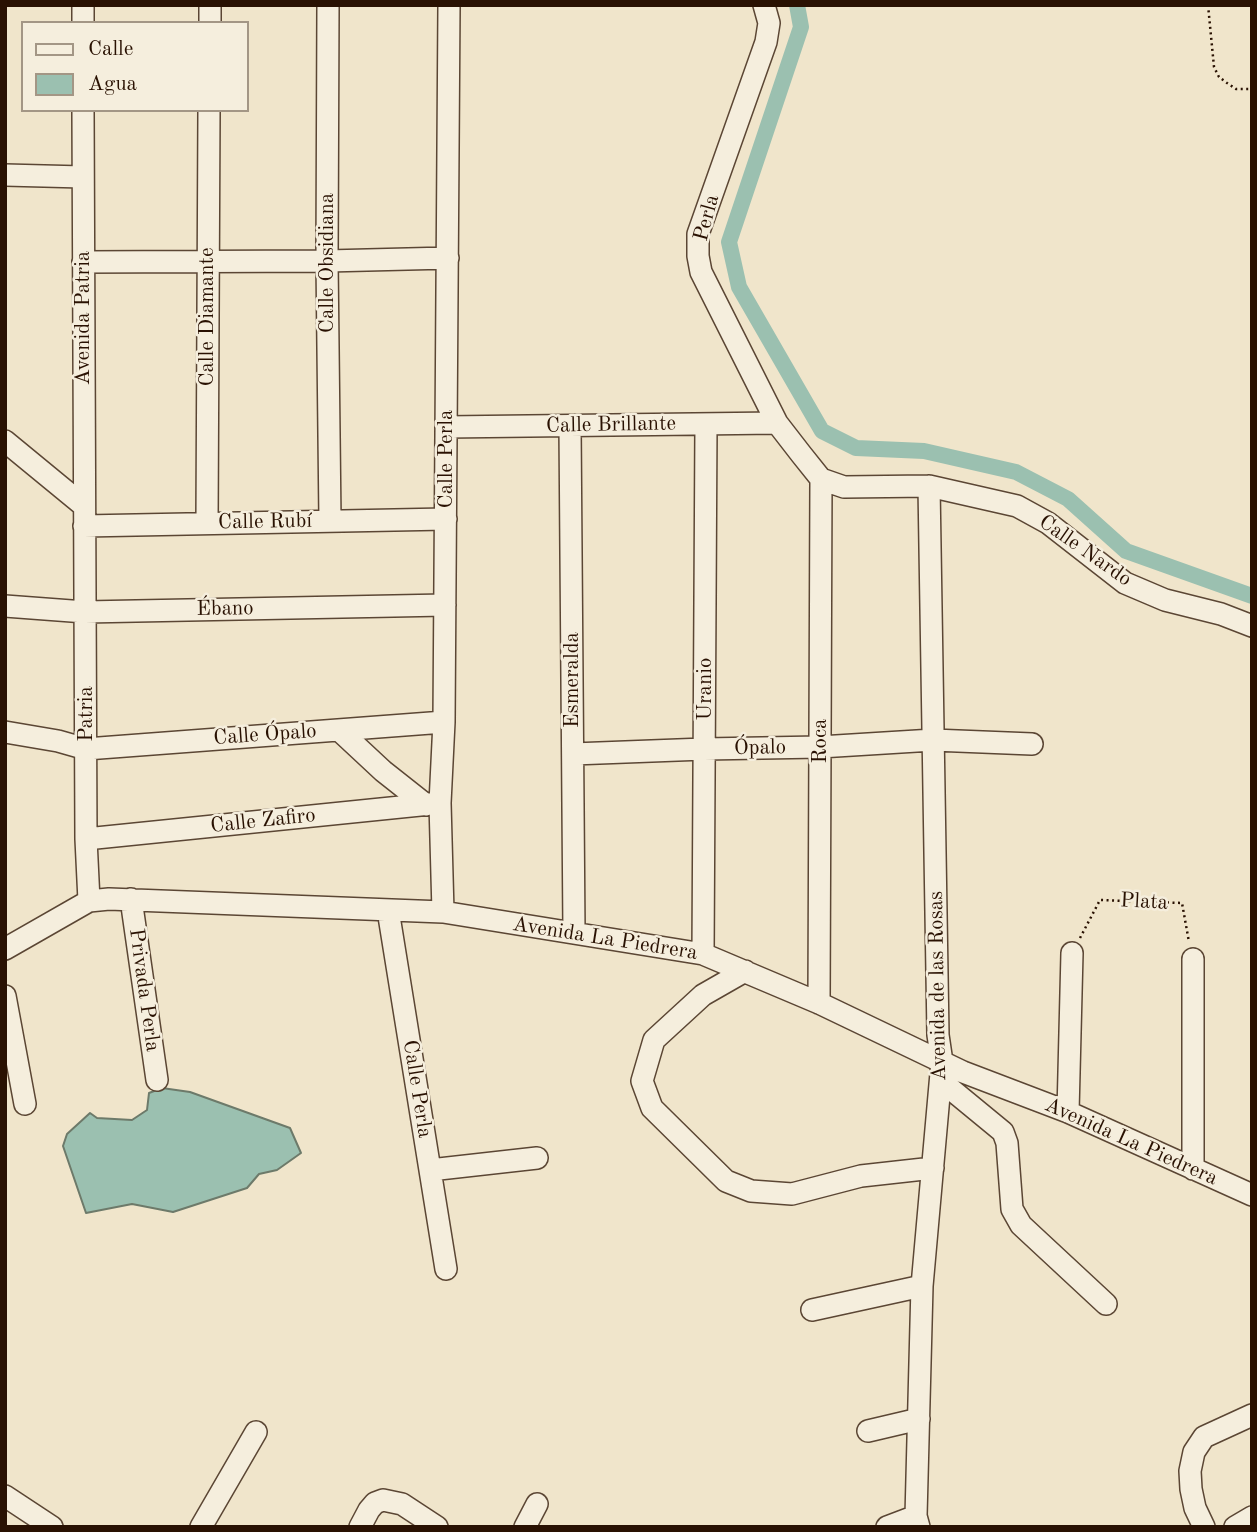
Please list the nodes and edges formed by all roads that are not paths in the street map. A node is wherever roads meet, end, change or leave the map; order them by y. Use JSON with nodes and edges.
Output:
{"nodes":[{"id":1,"x":328,"y":5,"type":"edge"},
{"id":2,"x":449,"y":5,"type":"edge"},
{"id":3,"x":764,"y":5,"type":"edge"},
{"id":4,"x":83,"y":112,"type":"edge"},
{"id":5,"x":209,"y":112,"type":"edge"},
{"id":6,"x":5,"y":174,"type":"edge"},
{"id":7,"x":83,"y":177,"type":"junction"},
{"id":8,"x":448,"y":258,"type":"junction"},
{"id":9,"x":207,"y":261,"type":"junction"},
{"id":10,"x":327,"y":261,"type":"junction"},
{"id":11,"x":83,"y":262,"type":"junction"},
{"id":12,"x":777,"y":423,"type":"junction"},
{"id":13,"x":706,"y":424,"type":"junction"},
{"id":14,"x":570,"y":426,"type":"junction"},
{"id":15,"x":446,"y":427,"type":"junction"},
{"id":16,"x":5,"y":441,"type":"edge"},
{"id":17,"x":821,"y":479,"type":"junction"},
{"id":18,"x":929,"y":486,"type":"junction"},
{"id":19,"x":85,"y":516,"type":"junction"},
{"id":20,"x":446,"y":519,"type":"junction"},
{"id":21,"x":330,"y":521,"type":"junction"},
{"id":22,"x":207,"y":523,"type":"junction"},
{"id":23,"x":445,"y":605,"type":"junction"},
{"id":24,"x":5,"y":606,"type":"edge"},
{"id":25,"x":85,"y":612,"type":"junction"},
{"id":26,"x":1252,"y":626,"type":"edge"},
{"id":27,"x":444,"y":722,"type":"junction"},
{"id":28,"x":339,"y":730,"type":"junction"},
{"id":29,"x":5,"y":732,"type":"edge"},
{"id":30,"x":933,"y":740,"type":"junction"},
{"id":31,"x":1032,"y":744,"type":"dead end"},
{"id":32,"x":820,"y":747,"type":"junction"},
{"id":33,"x":86,"y":749,"type":"junction"},
{"id":34,"x":704,"y":749,"type":"junction"},
{"id":35,"x":573,"y":754,"type":"junction"},
{"id":36,"x":433,"y":804,"type":"junction"},
{"id":37,"x":86,"y":839,"type":"junction"},
{"id":38,"x":131,"y":899,"type":"junction"},
{"id":39,"x":89,"y":901,"type":"junction"},
{"id":40,"x":388,"y":910,"type":"junction"},
{"id":41,"x":443,"y":912,"type":"junction"},
{"id":42,"x":574,"y":933,"type":"junction"},
{"id":43,"x":5,"y":949,"type":"edge"},
{"id":44,"x":1072,"y":953,"type":"road end"},
{"id":45,"x":703,"y":954,"type":"junction"},
{"id":46,"x":1193,"y":959,"type":"road end"},
{"id":47,"x":745,"y":971,"type":"junction"},
{"id":48,"x":5,"y":996,"type":"edge"},
{"id":49,"x":819,"y":1003,"type":"junction"},
{"id":50,"x":942,"y":1072,"type":"junction"},
{"id":51,"x":157,"y":1080,"type":"dead end"},
{"id":52,"x":25,"y":1104,"type":"dead end"},
{"id":53,"x":1068,"y":1112,"type":"junction"},
{"id":54,"x":537,"y":1158,"type":"dead end"},
{"id":55,"x":933,"y":1168,"type":"junction"},
{"id":56,"x":1193,"y":1169,"type":"junction"},
{"id":57,"x":430,"y":1170,"type":"junction"},
{"id":58,"x":1252,"y":1195,"type":"edge"},
{"id":59,"x":446,"y":1269,"type":"dead end"},
{"id":60,"x":922,"y":1286,"type":"junction"},
{"id":61,"x":1106,"y":1304,"type":"dead end"},
{"id":62,"x":812,"y":1310,"type":"dead end"},
{"id":63,"x":1252,"y":1415,"type":"edge"},
{"id":64,"x":919,"y":1419,"type":"junction"},
{"id":65,"x":868,"y":1430,"type":"dead end"},
{"id":66,"x":256,"y":1432,"type":"dead end"},
{"id":67,"x":5,"y":1496,"type":"edge"},
{"id":68,"x":537,"y":1504,"type":"dead end"},
{"id":69,"x":1252,"y":1517,"type":"edge"},
{"id":70,"x":917,"y":1522,"type":"edge"},
{"id":71,"x":52,"y":1527,"type":"edge"},
{"id":72,"x":201,"y":1527,"type":"edge"},
{"id":73,"x":360,"y":1527,"type":"edge"},
{"id":74,"x":437,"y":1527,"type":"edge"},
{"id":75,"x":524,"y":1527,"type":"edge"},
{"id":76,"x":887,"y":1527,"type":"edge"},
{"id":77,"x":1204,"y":1527,"type":"edge"},
{"id":78,"x":1234,"y":1527,"type":"edge"}],
"edges":[{"from":1,"to":10,"type":"street","name":"Calle Obsidiana"},
{"from":2,"to":8,"type":"street","name":"Calle Perla"},
{"from":3,"to":12,"type":"street","name":"Perla"},
{"from":4,"to":7,"type":"street","name":"Avenida Patria"},
{"from":5,"to":9,"type":"street","name":"Calle Diamante"},
{"from":6,"to":7,"type":"street"},
{"from":7,"to":11,"type":"street","name":"Avenida Patria"},
{"from":8,"to":10,"type":"street"},
{"from":8,"to":15,"type":"street","name":"Calle Perla"},
{"from":9,"to":10,"type":"street"},
{"from":9,"to":11,"type":"street"},
{"from":9,"to":22,"type":"street","name":"Calle Diamante"},
{"from":10,"to":21,"type":"street","name":"Calle Obsidiana"},
{"from":11,"to":19,"type":"street","name":"Avenida Patria"},
{"from":12,"to":13,"type":"street","name":"Calle Brillante"},
{"from":12,"to":17,"type":"street"},
{"from":13,"to":14,"type":"street","name":"Calle Brillante"},
{"from":13,"to":34,"type":"street","name":"Uranio"},
{"from":14,"to":15,"type":"street","name":"Calle Brillante"},
{"from":14,"to":35,"type":"street","name":"Esmeralda"},
{"from":15,"to":20,"type":"street","name":"Calle Perla"},
{"from":16,"to":19,"type":"street"},
{"from":17,"to":18,"type":"street","name":"Calle Nardo"},
{"from":17,"to":32,"type":"street","name":"Roca"},
{"from":18,"to":26,"type":"street","name":"Calle Nardo"},
{"from":18,"to":30,"type":"street","name":"Avenida de las Rosas"},
{"from":19,"to":22,"type":"street","name":"Calle Rubí"},
{"from":19,"to":25,"type":"street","name":"Patria"},
{"from":20,"to":21,"type":"street","name":"Calle Rubí"},
{"from":20,"to":23,"type":"street","name":"Calle Perla"},
{"from":21,"to":22,"type":"street","name":"Calle Rubí"},
{"from":23,"to":25,"type":"street","name":"Ébano"},
{"from":23,"to":27,"type":"street","name":"Calle Perla"},
{"from":24,"to":25,"type":"street","name":"Ébano"},
{"from":25,"to":33,"type":"street","name":"Patria"},
{"from":27,"to":28,"type":"street","name":"Calle Ópalo"},
{"from":27,"to":36,"type":"street","name":"Calle Perla"},
{"from":28,"to":33,"type":"street","name":"Calle Ópalo"},
{"from":28,"to":36,"type":"street"},
{"from":29,"to":33,"type":"street"},
{"from":30,"to":31,"type":"street","name":"Ópalo"},
{"from":30,"to":32,"type":"street","name":"Ópalo"},
{"from":30,"to":50,"type":"street","name":"Avenida de las Rosas"},
{"from":32,"to":34,"type":"street","name":"Ópalo"},
{"from":32,"to":49,"type":"street","name":"Roca"},
{"from":33,"to":37,"type":"street","name":"Patria"},
{"from":34,"to":35,"type":"street","name":"Ópalo"},
{"from":34,"to":45,"type":"street","name":"Uranio"},
{"from":35,"to":42,"type":"street","name":"Esmeralda"},
{"from":36,"to":37,"type":"street","name":"Calle Zafiro"},
{"from":36,"to":41,"type":"street","name":"Calle Perla"},
{"from":37,"to":39,"type":"street","name":"Patria"},
{"from":38,"to":39,"type":"street","name":"Avenida La Piedrera"},
{"from":38,"to":40,"type":"street","name":"Avenida La Piedrera"},
{"from":38,"to":51,"type":"street","name":"Privada Perla"},
{"from":39,"to":43,"type":"street","name":"Avenida La Piedrera"},
{"from":40,"to":41,"type":"street","name":"Avenida La Piedrera"},
{"from":40,"to":57,"type":"street","name":"Calle Perla"},
{"from":41,"to":42,"type":"street","name":"Avenida La Piedrera"},
{"from":42,"to":45,"type":"street","name":"Avenida La Piedrera"},
{"from":44,"to":53,"type":"street"},
{"from":45,"to":47,"type":"street","name":"Avenida La Piedrera"},
{"from":46,"to":56,"type":"street"},
{"from":47,"to":49,"type":"street","name":"Avenida La Piedrera"},
{"from":47,"to":55,"type":"street"},
{"from":48,"to":52,"type":"street"},
{"from":49,"to":50,"type":"street","name":"Avenida La Piedrera"},
{"from":50,"to":53,"type":"street","name":"Avenida La Piedrera"},
{"from":50,"to":55,"type":"street","name":"Avenida de las Rosas"},
{"from":50,"to":61,"type":"street"},
{"from":53,"to":56,"type":"street","name":"Avenida La Piedrera"},
{"from":54,"to":57,"type":"street"},
{"from":55,"to":60,"type":"street","name":"Avenida de las Rosas"},
{"from":56,"to":58,"type":"street","name":"Avenida La Piedrera"},
{"from":57,"to":59,"type":"street","name":"Calle Perla"},
{"from":60,"to":62,"type":"street"},
{"from":60,"to":64,"type":"street","name":"Avenida de las Rosas"},
{"from":63,"to":77,"type":"street"},
{"from":64,"to":65,"type":"street"},
{"from":64,"to":70,"type":"street","name":"Avenida de las Rosas"},
{"from":66,"to":72,"type":"street"},
{"from":67,"to":71,"type":"street"},
{"from":68,"to":75,"type":"street"},
{"from":69,"to":78,"type":"street"},
{"from":70,"to":76,"type":"street"},
{"from":73,"to":74,"type":"street"}]}
